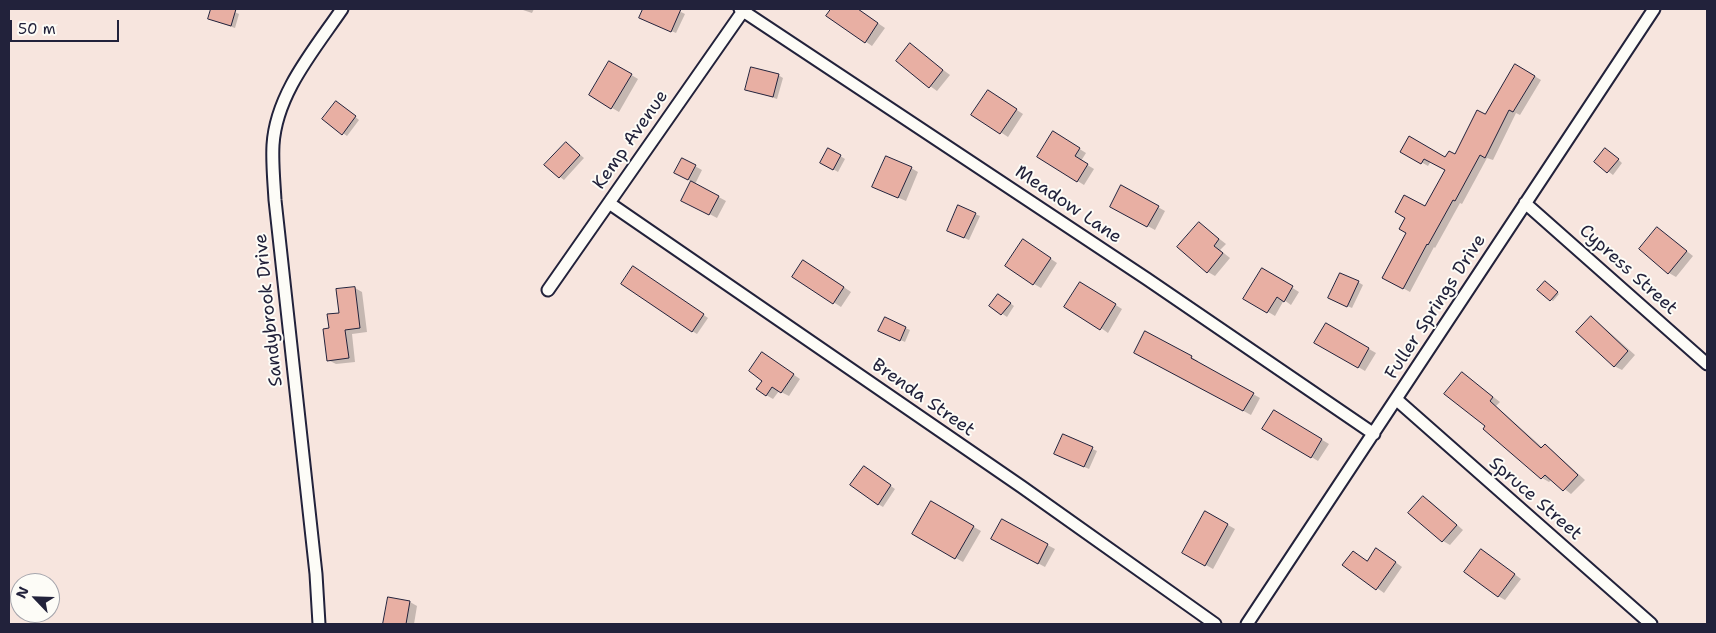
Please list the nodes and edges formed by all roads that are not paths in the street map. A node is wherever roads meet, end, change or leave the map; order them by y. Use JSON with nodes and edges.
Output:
{"nodes":[{"id":1,"x":342,"y":9,"type":"edge"},
{"id":2,"x":1654,"y":9,"type":"edge"},
{"id":3,"x":742,"y":10,"type":"edge"},
{"id":4,"x":609,"y":203,"type":"junction"},
{"id":5,"x":1526,"y":203,"type":"junction"},
{"id":6,"x":548,"y":290,"type":"dead end"},
{"id":7,"x":1707,"y":364,"type":"edge"},
{"id":8,"x":1397,"y":400,"type":"junction"},
{"id":9,"x":1374,"y":434,"type":"junction"},
{"id":10,"x":319,"y":624,"type":"edge"},
{"id":11,"x":1215,"y":624,"type":"edge"},
{"id":12,"x":1247,"y":624,"type":"edge"},
{"id":13,"x":1651,"y":624,"type":"edge"}],
"edges":[{"from":1,"to":10,"type":"street","name":"Sandybrook Drive"},
{"from":2,"to":5,"type":"street","name":"Fuller Springs Drive"},
{"from":3,"to":4,"type":"street","name":"Kemp Avenue"},
{"from":3,"to":9,"type":"street","name":"Meadow Lane"},
{"from":4,"to":6,"type":"street","name":"Kemp Avenue"},
{"from":4,"to":11,"type":"street","name":"Brenda Street"},
{"from":5,"to":7,"type":"street","name":"Cypress Street"},
{"from":5,"to":8,"type":"street","name":"Fuller Springs Drive"},
{"from":8,"to":9,"type":"street","name":"Fuller Springs Drive"},
{"from":8,"to":13,"type":"street","name":"Spruce Street"},
{"from":9,"to":12,"type":"street","name":"Fuller Springs Drive"}]}
